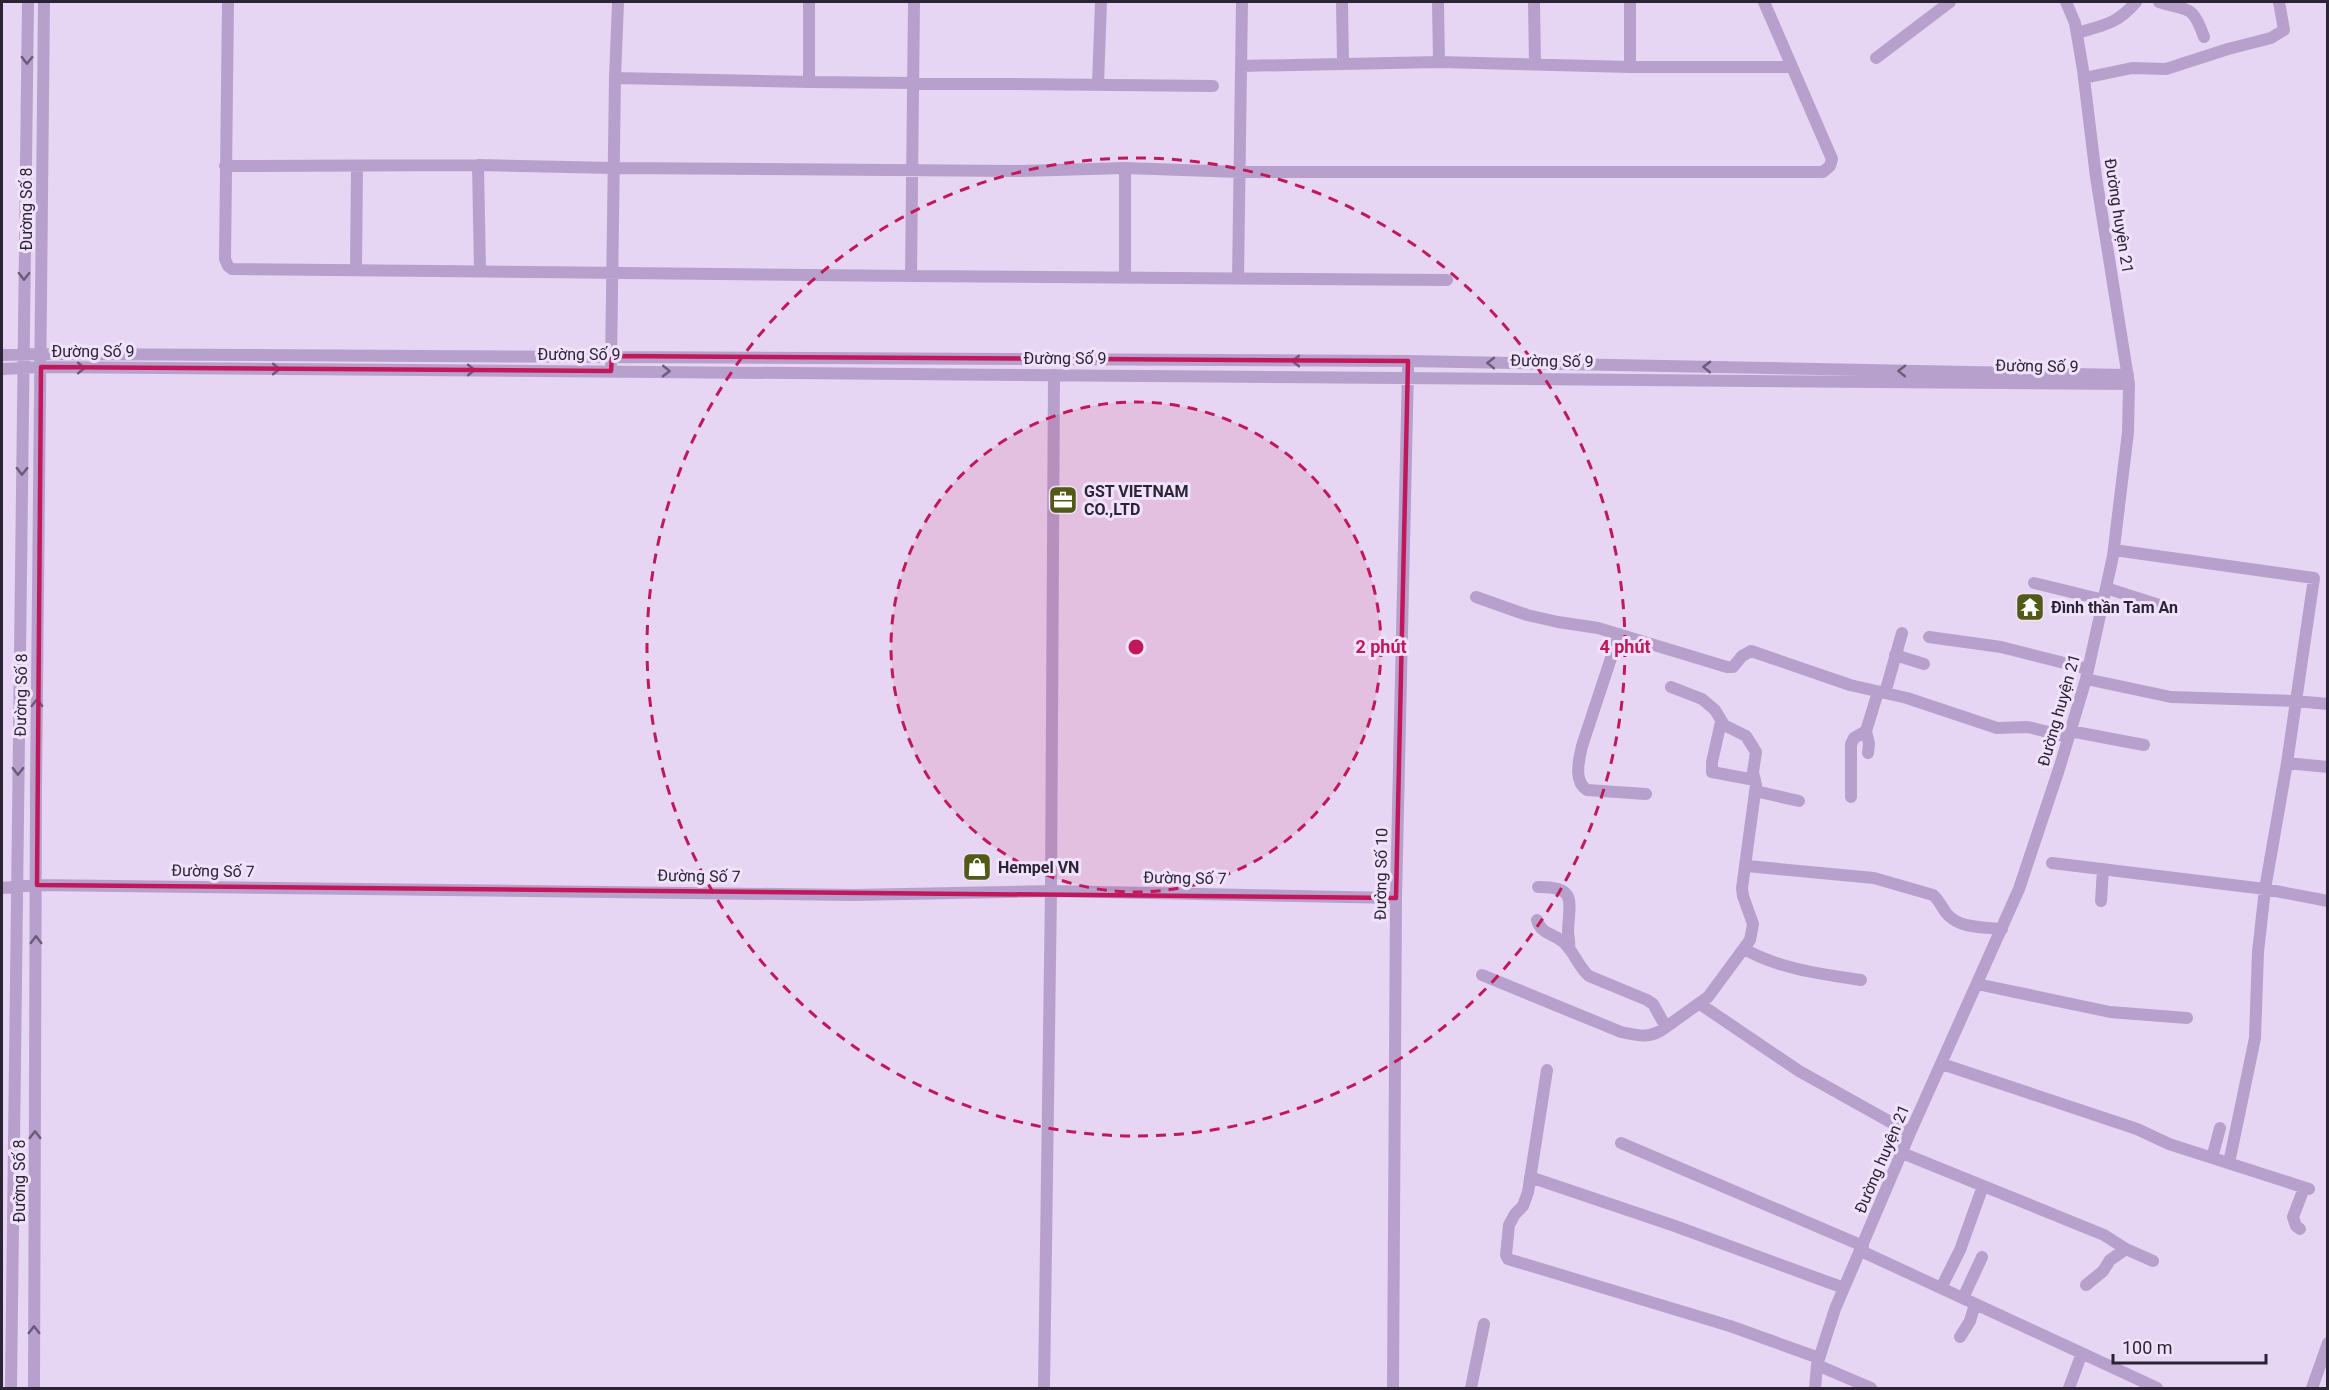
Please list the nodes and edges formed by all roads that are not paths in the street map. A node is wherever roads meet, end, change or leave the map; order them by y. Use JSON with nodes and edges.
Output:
{"nodes":[{"id":1,"x":28,"y":2,"type":"edge"},
{"id":2,"x":44,"y":2,"type":"edge"},
{"id":3,"x":228,"y":2,"type":"edge"},
{"id":4,"x":618,"y":2,"type":"edge"},
{"id":5,"x":809,"y":2,"type":"edge"},
{"id":6,"x":914,"y":2,"type":"edge"},
{"id":7,"x":1101,"y":2,"type":"edge"},
{"id":8,"x":1242,"y":2,"type":"edge"},
{"id":9,"x":1342,"y":2,"type":"edge"},
{"id":10,"x":1438,"y":2,"type":"edge"},
{"id":11,"x":1534,"y":2,"type":"edge"},
{"id":12,"x":1630,"y":2,"type":"edge"},
{"id":13,"x":1764,"y":2,"type":"edge"},
{"id":14,"x":1950,"y":2,"type":"edge"},
{"id":15,"x":2066,"y":2,"type":"edge"},
{"id":16,"x":2136,"y":2,"type":"edge"},
{"id":17,"x":2159,"y":2,"type":"edge"},
{"id":18,"x":2280,"y":2,"type":"edge"},
{"id":19,"x":2077,"y":33,"type":"junction"},
{"id":20,"x":2204,"y":37,"type":"dead end"},
{"id":21,"x":1876,"y":58,"type":"dead end"},
{"id":22,"x":1343,"y":62,"type":"junction"},
{"id":23,"x":1439,"y":62,"type":"junction"},
{"id":24,"x":1535,"y":64,"type":"junction"},
{"id":25,"x":1241,"y":66,"type":"junction"},
{"id":26,"x":1630,"y":67,"type":"junction"},
{"id":27,"x":1791,"y":67,"type":"junction"},
{"id":28,"x":615,"y":78,"type":"junction"},
{"id":29,"x":2084,"y":78,"type":"junction"},
{"id":30,"x":809,"y":82,"type":"junction"},
{"id":31,"x":914,"y":83,"type":"junction"},
{"id":32,"x":1098,"y":84,"type":"junction"},
{"id":33,"x":1213,"y":86,"type":"dead end"},
{"id":34,"x":478,"y":165,"type":"junction"},
{"id":35,"x":225,"y":166,"type":"junction"},
{"id":36,"x":357,"y":166,"type":"junction"},
{"id":37,"x":614,"y":168,"type":"junction"},
{"id":38,"x":1125,"y":168,"type":"junction"},
{"id":39,"x":912,"y":169,"type":"junction"},
{"id":40,"x":1240,"y":172,"type":"junction"},
{"id":41,"x":356,"y":270,"type":"junction"},
{"id":42,"x":480,"y":271,"type":"junction"},
{"id":43,"x":612,"y":272,"type":"junction"},
{"id":44,"x":911,"y":276,"type":"junction"},
{"id":45,"x":1125,"y":278,"type":"junction"},
{"id":46,"x":1238,"y":278,"type":"junction"},
{"id":47,"x":1447,"y":280,"type":"dead end"},
{"id":48,"x":42,"y":354,"type":"junction"},
{"id":49,"x":2,"y":355,"type":"edge"},
{"id":50,"x":24,"y":356,"type":"junction"},
{"id":51,"x":612,"y":356,"type":"junction"},
{"id":52,"x":1408,"y":361,"type":"junction"},
{"id":53,"x":41,"y":367,"type":"junction"},
{"id":54,"x":2,"y":369,"type":"edge"},
{"id":55,"x":23,"y":370,"type":"junction"},
{"id":56,"x":611,"y":371,"type":"junction"},
{"id":57,"x":1054,"y":375,"type":"junction"},
{"id":58,"x":1408,"y":376,"type":"junction"},
{"id":59,"x":2129,"y":380,"type":"junction"},
{"id":60,"x":2114,"y":550,"type":"junction"},
{"id":61,"x":2314,"y":578,"type":"junction"},
{"id":62,"x":2328,"y":580,"type":"edge"},
{"id":63,"x":2034,"y":583,"type":"dead end"},
{"id":64,"x":2106,"y":588,"type":"junction"},
{"id":65,"x":1476,"y":597,"type":"dead end"},
{"id":66,"x":2104,"y":600,"type":"junction"},
{"id":67,"x":2159,"y":605,"type":"dead end"},
{"id":68,"x":1902,"y":633,"type":"dead end"},
{"id":69,"x":1619,"y":634,"type":"junction"},
{"id":70,"x":1929,"y":637,"type":"dead end"},
{"id":71,"x":1895,"y":655,"type":"junction"},
{"id":72,"x":1924,"y":664,"type":"dead end"},
{"id":73,"x":2087,"y":674,"type":"junction"},
{"id":74,"x":1671,"y":687,"type":"dead end"},
{"id":75,"x":1881,"y":693,"type":"junction"},
{"id":76,"x":2295,"y":701,"type":"junction"},
{"id":77,"x":2328,"y":705,"type":"edge"},
{"id":78,"x":1721,"y":722,"type":"junction"},
{"id":79,"x":1866,"y":731,"type":"junction"},
{"id":80,"x":2069,"y":734,"type":"junction"},
{"id":81,"x":2144,"y":745,"type":"dead end"},
{"id":82,"x":1868,"y":753,"type":"dead end"},
{"id":83,"x":2287,"y":763,"type":"junction"},
{"id":84,"x":2328,"y":767,"type":"edge"},
{"id":85,"x":1755,"y":785,"type":"junction"},
{"id":86,"x":1646,"y":794,"type":"dead end"},
{"id":87,"x":1851,"y":797,"type":"dead end"},
{"id":88,"x":1799,"y":801,"type":"dead end"},
{"id":89,"x":2052,"y":863,"type":"dead end"},
{"id":90,"x":1746,"y":866,"type":"junction"},
{"id":91,"x":2103,"y":869,"type":"junction"},
{"id":92,"x":37,"y":885,"type":"junction"},
{"id":93,"x":1538,"y":887,"type":"dead end"},
{"id":94,"x":2,"y":888,"type":"edge"},
{"id":95,"x":17,"y":888,"type":"junction"},
{"id":96,"x":2265,"y":889,"type":"junction"},
{"id":97,"x":1051,"y":891,"type":"junction"},
{"id":98,"x":1396,"y":898,"type":"junction"},
{"id":99,"x":2101,"y":901,"type":"dead end"},
{"id":100,"x":2328,"y":901,"type":"edge"},
{"id":101,"x":1537,"y":920,"type":"dead end"},
{"id":102,"x":2002,"y":929,"type":"junction"},
{"id":103,"x":1569,"y":949,"type":"junction"},
{"id":104,"x":1744,"y":949,"type":"junction"},
{"id":105,"x":1482,"y":975,"type":"dead end"},
{"id":106,"x":1861,"y":980,"type":"dead end"},
{"id":107,"x":1977,"y":984,"type":"junction"},
{"id":108,"x":1700,"y":1004,"type":"junction"},
{"id":109,"x":2187,"y":1018,"type":"dead end"},
{"id":110,"x":1666,"y":1027,"type":"junction"},
{"id":111,"x":1942,"y":1064,"type":"junction"},
{"id":112,"x":1547,"y":1070,"type":"dead end"},
{"id":113,"x":2220,"y":1128,"type":"dead end"},
{"id":114,"x":1910,"y":1133,"type":"junction"},
{"id":115,"x":1621,"y":1143,"type":"dead end"},
{"id":116,"x":1902,"y":1153,"type":"junction"},
{"id":117,"x":2212,"y":1158,"type":"junction"},
{"id":118,"x":2229,"y":1163,"type":"junction"},
{"id":119,"x":1530,"y":1177,"type":"junction"},
{"id":120,"x":1983,"y":1186,"type":"junction"},
{"id":121,"x":2300,"y":1229,"type":"dead end"},
{"id":122,"x":1862,"y":1249,"type":"junction"},
{"id":123,"x":2126,"y":1249,"type":"junction"},
{"id":124,"x":1982,"y":1257,"type":"dead end"},
{"id":125,"x":2153,"y":1261,"type":"dead end"},
{"id":126,"x":2086,"y":1285,"type":"dead end"},
{"id":127,"x":1844,"y":1288,"type":"junction"},
{"id":128,"x":1941,"y":1288,"type":"junction"},
{"id":129,"x":1963,"y":1298,"type":"junction"},
{"id":130,"x":1975,"y":1304,"type":"junction"},
{"id":131,"x":1484,"y":1324,"type":"dead end"},
{"id":132,"x":1960,"y":1337,"type":"dead end"},
{"id":133,"x":2328,"y":1343,"type":"edge"},
{"id":134,"x":2082,"y":1353,"type":"junction"},
{"id":135,"x":1818,"y":1362,"type":"junction"},
{"id":136,"x":11,"y":1389,"type":"edge"},
{"id":137,"x":34,"y":1389,"type":"edge"},
{"id":138,"x":1044,"y":1389,"type":"edge"},
{"id":139,"x":1393,"y":1389,"type":"edge"},
{"id":140,"x":1471,"y":1389,"type":"edge"},
{"id":141,"x":1815,"y":1389,"type":"edge"},
{"id":142,"x":1871,"y":1389,"type":"edge"},
{"id":143,"x":2069,"y":1389,"type":"edge"},
{"id":144,"x":2157,"y":1389,"type":"edge"},
{"id":145,"x":2312,"y":1389,"type":"edge"}],
"edges":[{"from":1,"to":50,"type":"street","name":"Đường Số 8","one_way":true},
{"from":2,"to":48,"type":"street","name":"Đường Số 8"},
{"from":3,"to":35,"type":"street"},
{"from":4,"to":28,"type":"street"},
{"from":5,"to":30,"type":"street"},
{"from":6,"to":31,"type":"street"},
{"from":7,"to":32,"type":"street"},
{"from":8,"to":25,"type":"street"},
{"from":9,"to":22,"type":"street"},
{"from":10,"to":23,"type":"street"},
{"from":11,"to":24,"type":"street"},
{"from":12,"to":26,"type":"street"},
{"from":13,"to":27,"type":"street"},
{"from":14,"to":21,"type":"street"},
{"from":15,"to":19,"type":"street","name":"Đường huyện 21"},
{"from":16,"to":19,"type":"street"},
{"from":17,"to":20,"type":"street"},
{"from":18,"to":29,"type":"street"},
{"from":19,"to":29,"type":"street","name":"Đường huyện 21"},
{"from":22,"to":23,"type":"street"},
{"from":22,"to":25,"type":"street"},
{"from":23,"to":24,"type":"street"},
{"from":24,"to":26,"type":"street"},
{"from":25,"to":40,"type":"street"},
{"from":26,"to":27,"type":"street"},
{"from":27,"to":40,"type":"street"},
{"from":28,"to":30,"type":"street"},
{"from":28,"to":37,"type":"street"},
{"from":29,"to":59,"type":"street","name":"Đường huyện 21"},
{"from":30,"to":31,"type":"street"},
{"from":31,"to":32,"type":"street"},
{"from":31,"to":39,"type":"street"},
{"from":32,"to":33,"type":"street"},
{"from":34,"to":36,"type":"street"},
{"from":34,"to":37,"type":"street"},
{"from":34,"to":42,"type":"street"},
{"from":35,"to":36,"type":"street"},
{"from":35,"to":41,"type":"street"},
{"from":36,"to":41,"type":"street"},
{"from":37,"to":39,"type":"street"},
{"from":37,"to":43,"type":"street"},
{"from":38,"to":39,"type":"street"},
{"from":38,"to":40,"type":"street"},
{"from":38,"to":45,"type":"street"},
{"from":39,"to":44,"type":"street"},
{"from":40,"to":46,"type":"street"},
{"from":41,"to":42,"type":"street"},
{"from":42,"to":43,"type":"street"},
{"from":43,"to":44,"type":"street"},
{"from":43,"to":51,"type":"street"},
{"from":44,"to":45,"type":"street"},
{"from":45,"to":46,"type":"street"},
{"from":46,"to":47,"type":"street"},
{"from":48,"to":50,"type":"street","name":"Đường Số 9"},
{"from":48,"to":51,"type":"street","name":"Đường Số 9"},
{"from":48,"to":53,"type":"street","name":"Đường Số 8"},
{"from":49,"to":50,"type":"street","name":"Đường Số 9"},
{"from":50,"to":55,"type":"street","name":"Đường Số 8"},
{"from":52,"to":51,"type":"street","name":"Đường Số 9","one_way":true},
{"from":51,"to":56,"type":"street"},
{"from":52,"to":58,"type":"street","name":"Đường Số 10"},
{"from":59,"to":52,"type":"street","name":"Đường Số 9","one_way":true},
{"from":53,"to":55,"type":"street","name":"Đường Số 9"},
{"from":53,"to":56,"type":"street","name":"Đường Số 9","one_way":true},
{"from":92,"to":53,"type":"street","name":"Đường Số 8","one_way":true},
{"from":54,"to":55,"type":"street","name":"Đường Số 9"},
{"from":55,"to":95,"type":"street","name":"Đường Số 8","one_way":true},
{"from":56,"to":57,"type":"street","name":"Đường Số 9","one_way":true},
{"from":57,"to":58,"type":"street","name":"Đường Số 9"},
{"from":57,"to":97,"type":"street"},
{"from":58,"to":59,"type":"street","name":"Đường Số 9"},
{"from":58,"to":98,"type":"street","name":"Đường Số 10"},
{"from":59,"to":60,"type":"street","name":"Đường huyện 21"},
{"from":60,"to":61,"type":"street"},
{"from":60,"to":64,"type":"street","name":"Đường huyện 21"},
{"from":61,"to":62,"type":"street"},
{"from":61,"to":76,"type":"street"},
{"from":63,"to":66,"type":"street"},
{"from":64,"to":66,"type":"street","name":"Đường huyện 21"},
{"from":64,"to":67,"type":"street"},
{"from":65,"to":69,"type":"street"},
{"from":66,"to":73,"type":"street","name":"Đường huyện 21"},
{"from":68,"to":71,"type":"street"},
{"from":69,"to":75,"type":"street"},
{"from":69,"to":86,"type":"street"},
{"from":70,"to":73,"type":"street"},
{"from":71,"to":72,"type":"street"},
{"from":71,"to":75,"type":"street"},
{"from":73,"to":76,"type":"street"},
{"from":73,"to":80,"type":"street","name":"Đường huyện 21"},
{"from":74,"to":78,"type":"street"},
{"from":75,"to":79,"type":"street"},
{"from":75,"to":80,"type":"street"},
{"from":76,"to":77,"type":"street"},
{"from":76,"to":83,"type":"street"},
{"from":78,"to":85,"type":"street"},
{"from":78,"to":85,"type":"street"},
{"from":79,"to":82,"type":"street"},
{"from":79,"to":87,"type":"street"},
{"from":80,"to":81,"type":"street"},
{"from":80,"to":102,"type":"street","name":"Đường huyện 21"},
{"from":83,"to":84,"type":"street"},
{"from":83,"to":96,"type":"street"},
{"from":85,"to":88,"type":"street"},
{"from":85,"to":90,"type":"street"},
{"from":89,"to":91,"type":"street"},
{"from":90,"to":102,"type":"street"},
{"from":90,"to":104,"type":"street"},
{"from":91,"to":96,"type":"street"},
{"from":91,"to":99,"type":"street"},
{"from":92,"to":95,"type":"street","name":"Đường Số 7"},
{"from":92,"to":97,"type":"street","name":"Đường Số 7"},
{"from":137,"to":92,"type":"street","name":"Đường Số 8","one_way":true},
{"from":93,"to":103,"type":"street"},
{"from":94,"to":95,"type":"street","name":"Đường Số 7"},
{"from":95,"to":136,"type":"street","name":"Đường Số 8"},
{"from":96,"to":100,"type":"street"},
{"from":96,"to":118,"type":"street"},
{"from":97,"to":98,"type":"street","name":"Đường Số 7"},
{"from":97,"to":138,"type":"street"},
{"from":98,"to":139,"type":"street","name":"Đường Số 10"},
{"from":101,"to":103,"type":"street"},
{"from":102,"to":107,"type":"street","name":"Đường huyện 21"},
{"from":103,"to":110,"type":"street"},
{"from":104,"to":106,"type":"street"},
{"from":104,"to":108,"type":"street"},
{"from":105,"to":110,"type":"street"},
{"from":107,"to":109,"type":"street"},
{"from":107,"to":111,"type":"street","name":"Đường huyện 21"},
{"from":108,"to":110,"type":"street"},
{"from":108,"to":114,"type":"street"},
{"from":111,"to":114,"type":"street","name":"Đường huyện 21"},
{"from":111,"to":117,"type":"street"},
{"from":112,"to":119,"type":"street"},
{"from":113,"to":117,"type":"street"},
{"from":114,"to":116,"type":"street","name":"Đường huyện 21"},
{"from":115,"to":122,"type":"street"},
{"from":116,"to":120,"type":"street"},
{"from":116,"to":122,"type":"street","name":"Đường huyện 21"},
{"from":117,"to":118,"type":"street"},
{"from":118,"to":121,"type":"street"},
{"from":119,"to":127,"type":"street"},
{"from":119,"to":135,"type":"street"},
{"from":120,"to":123,"type":"street"},
{"from":120,"to":128,"type":"street"},
{"from":122,"to":127,"type":"street","name":"Đường huyện 21"},
{"from":122,"to":128,"type":"street"},
{"from":123,"to":125,"type":"street"},
{"from":123,"to":126,"type":"street"},
{"from":124,"to":129,"type":"street"},
{"from":127,"to":135,"type":"street","name":"Đường huyện 21"},
{"from":128,"to":129,"type":"street"},
{"from":129,"to":130,"type":"street"},
{"from":130,"to":132,"type":"street"},
{"from":130,"to":134,"type":"street"},
{"from":131,"to":140,"type":"street"},
{"from":133,"to":145,"type":"street"},
{"from":134,"to":143,"type":"street"},
{"from":134,"to":144,"type":"street"},
{"from":135,"to":141,"type":"street","name":"Đường huyện 21"},
{"from":135,"to":142,"type":"street"}]}
